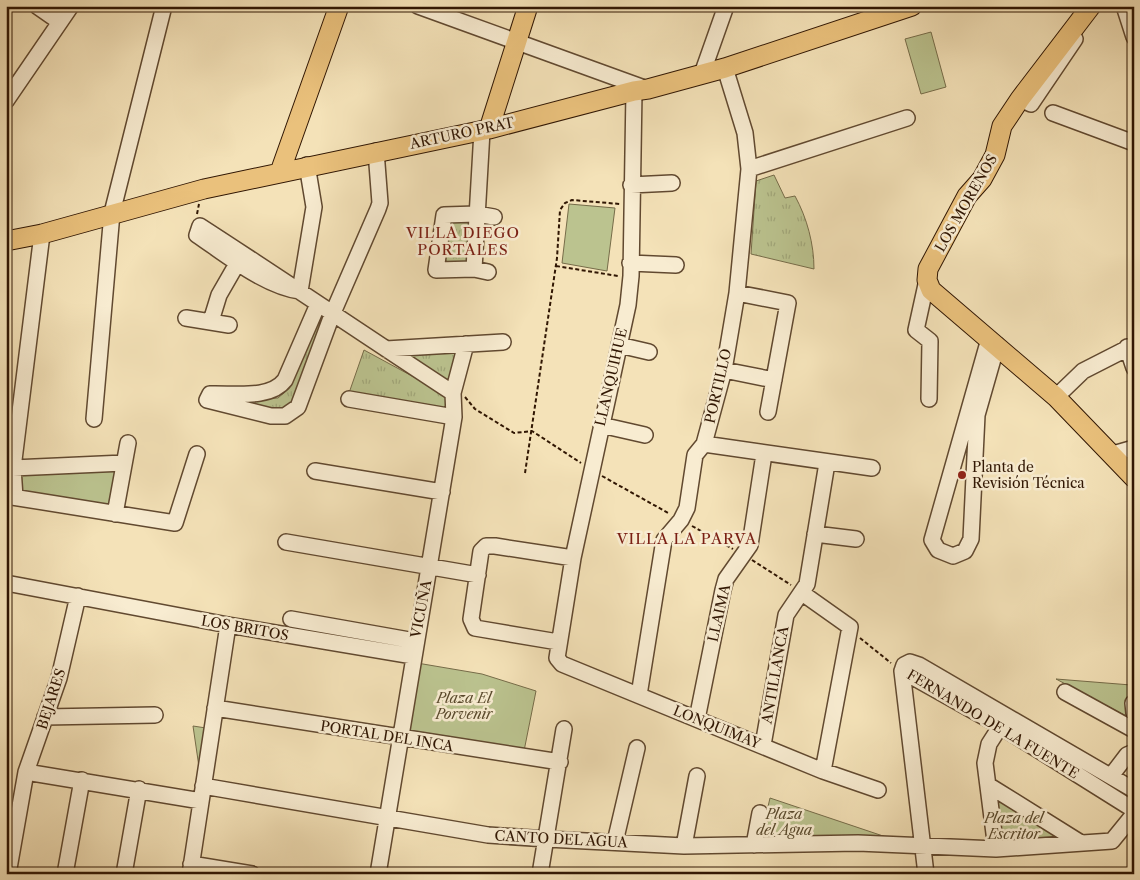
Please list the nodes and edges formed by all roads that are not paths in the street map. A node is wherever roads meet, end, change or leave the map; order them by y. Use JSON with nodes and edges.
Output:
{"nodes":[{"id":1,"x":37,"y":6,"type":"edge"},
{"id":2,"x":71,"y":6,"type":"edge"},
{"id":3,"x":164,"y":6,"type":"edge"},
{"id":4,"x":339,"y":6,"type":"edge"},
{"id":5,"x":418,"y":6,"type":"edge"},
{"id":6,"x":528,"y":6,"type":"edge"},
{"id":7,"x":726,"y":6,"type":"edge"},
{"id":8,"x":912,"y":6,"type":"edge"},
{"id":9,"x":1124,"y":6,"type":"edge"},
{"id":10,"x":1088,"y":11,"type":"edge"},
{"id":11,"x":60,"y":22,"type":"junction"},
{"id":12,"x":1134,"y":37,"type":"edge"},
{"id":13,"x":516,"y":41,"type":"junction"},
{"id":14,"x":725,"y":68,"type":"junction"},
{"id":15,"x":702,"y":74,"type":"junction"},
{"id":16,"x":641,"y":90,"type":"junction"},
{"id":17,"x":6,"y":101,"type":"edge"},
{"id":18,"x":1053,"y":113,"type":"dead end"},
{"id":19,"x":907,"y":118,"type":"dead end"},
{"id":20,"x":486,"y":130,"type":"junction"},
{"id":21,"x":1134,"y":143,"type":"edge"},
{"id":22,"x":376,"y":151,"type":"junction"},
{"id":23,"x":307,"y":165,"type":"junction"},
{"id":24,"x":749,"y":169,"type":"junction"},
{"id":25,"x":280,"y":172,"type":"junction"},
{"id":26,"x":672,"y":183,"type":"dead end"},
{"id":27,"x":631,"y":185,"type":"junction"},
{"id":28,"x":112,"y":213,"type":"junction"},
{"id":29,"x":477,"y":214,"type":"junction"},
{"id":30,"x":494,"y":217,"type":"dead end"},
{"id":31,"x":198,"y":230,"type":"road end"},
{"id":32,"x":42,"y":234,"type":"junction"},
{"id":33,"x":6,"y":241,"type":"edge"},
{"id":34,"x":240,"y":258,"type":"junction"},
{"id":35,"x":676,"y":265,"type":"dead end"},
{"id":36,"x":630,"y":270,"type":"junction"},
{"id":37,"x":927,"y":280,"type":"junction"},
{"id":38,"x":300,"y":291,"type":"junction"},
{"id":39,"x":737,"y":293,"type":"junction"},
{"id":40,"x":318,"y":304,"type":"junction"},
{"id":41,"x":332,"y":315,"type":"junction"},
{"id":42,"x":186,"y":318,"type":"dead end"},
{"id":43,"x":211,"y":321,"type":"junction"},
{"id":44,"x":229,"y":326,"type":"dead end"},
{"id":45,"x":503,"y":342,"type":"dead end"},
{"id":46,"x":993,"y":342,"type":"junction"},
{"id":47,"x":466,"y":344,"type":"junction"},
{"id":48,"x":619,"y":345,"type":"junction"},
{"id":49,"x":1130,"y":346,"type":"edge"},
{"id":50,"x":386,"y":349,"type":"junction"},
{"id":51,"x":649,"y":352,"type":"dead end"},
{"id":52,"x":1134,"y":368,"type":"edge"},
{"id":53,"x":724,"y":370,"type":"junction"},
{"id":54,"x":774,"y":380,"type":"junction"},
{"id":55,"x":454,"y":390,"type":"junction"},
{"id":56,"x":1056,"y":397,"type":"junction"},
{"id":57,"x":349,"y":399,"type":"dead end"},
{"id":58,"x":929,"y":399,"type":"dead end"},
{"id":59,"x":768,"y":412,"type":"dead end"},
{"id":60,"x":454,"y":417,"type":"junction"},
{"id":61,"x":94,"y":420,"type":"dead end"},
{"id":62,"x":600,"y":426,"type":"junction"},
{"id":63,"x":645,"y":435,"type":"dead end"},
{"id":64,"x":128,"y":443,"type":"dead end"},
{"id":65,"x":704,"y":444,"type":"junction"},
{"id":66,"x":1134,"y":448,"type":"edge"},
{"id":67,"x":197,"y":454,"type":"dead end"},
{"id":68,"x":764,"y":454,"type":"junction"},
{"id":69,"x":1113,"y":454,"type":"junction"},
{"id":70,"x":124,"y":463,"type":"junction"},
{"id":71,"x":827,"y":463,"type":"junction"},
{"id":72,"x":14,"y":468,"type":"junction"},
{"id":73,"x":872,"y":468,"type":"dead end"},
{"id":74,"x":315,"y":470,"type":"dead end"},
{"id":75,"x":1134,"y":478,"type":"edge"},
{"id":76,"x":442,"y":492,"type":"junction"},
{"id":77,"x":10,"y":496,"type":"edge"},
{"id":78,"x":116,"y":514,"type":"junction"},
{"id":79,"x":815,"y":534,"type":"junction"},
{"id":80,"x":856,"y":539,"type":"dead end"},
{"id":81,"x":286,"y":542,"type":"dead end"},
{"id":82,"x":573,"y":558,"type":"junction"},
{"id":83,"x":429,"y":567,"type":"junction"},
{"id":84,"x":478,"y":574,"type":"junction"},
{"id":85,"x":6,"y":583,"type":"edge"},
{"id":86,"x":802,"y":592,"type":"junction"},
{"id":87,"x":78,"y":596,"type":"junction"},
{"id":88,"x":292,"y":620,"type":"dead end"},
{"id":89,"x":228,"y":626,"type":"junction"},
{"id":90,"x":558,"y":642,"type":"junction"},
{"id":91,"x":414,"y":648,"type":"junction"},
{"id":92,"x":558,"y":660,"type":"joint"},
{"id":93,"x":1065,"y":692,"type":"dead end"},
{"id":94,"x":639,"y":695,"type":"junction"},
{"id":95,"x":1134,"y":703,"type":"edge"},
{"id":96,"x":215,"y":708,"type":"junction"},
{"id":97,"x":1134,"y":713,"type":"edge"},
{"id":98,"x":155,"y":715,"type":"dead end"},
{"id":99,"x":45,"y":717,"type":"junction"},
{"id":100,"x":697,"y":719,"type":"junction"},
{"id":101,"x":1004,"y":721,"type":"junction"},
{"id":102,"x":564,"y":730,"type":"dead end"},
{"id":103,"x":1134,"y":730,"type":"edge"},
{"id":104,"x":399,"y":738,"type":"junction"},
{"id":105,"x":763,"y":746,"type":"junction"},
{"id":106,"x":637,"y":748,"type":"dead end"},
{"id":107,"x":1134,"y":752,"type":"edge"},
{"id":108,"x":560,"y":762,"type":"junction"},
{"id":109,"x":823,"y":771,"type":"junction"},
{"id":110,"x":26,"y":772,"type":"junction"},
{"id":111,"x":697,"y":776,"type":"dead end"},
{"id":112,"x":1111,"y":776,"type":"junction"},
{"id":113,"x":82,"y":780,"type":"junction"},
{"id":114,"x":988,"y":785,"type":"junction"},
{"id":115,"x":139,"y":789,"type":"junction"},
{"id":116,"x":878,"y":790,"type":"dead end"},
{"id":117,"x":1134,"y":790,"type":"edge"},
{"id":118,"x":202,"y":794,"type":"junction"},
{"id":119,"x":1134,"y":812,"type":"edge"},
{"id":120,"x":760,"y":813,"type":"dead end"},
{"id":121,"x":386,"y":819,"type":"junction"},
{"id":122,"x":547,"y":839,"type":"junction"},
{"id":123,"x":615,"y":842,"type":"junction"},
{"id":124,"x":1081,"y":843,"type":"junction"},
{"id":125,"x":754,"y":845,"type":"junction"},
{"id":126,"x":684,"y":846,"type":"junction"},
{"id":127,"x":922,"y":847,"type":"junction"},
{"id":128,"x":996,"y":849,"type":"junction"},
{"id":129,"x":190,"y":869,"type":"edge"},
{"id":130,"x":8,"y":874,"type":"edge"},
{"id":131,"x":65,"y":874,"type":"edge"},
{"id":132,"x":124,"y":874,"type":"edge"},
{"id":133,"x":252,"y":874,"type":"edge"},
{"id":134,"x":378,"y":874,"type":"edge"},
{"id":135,"x":540,"y":874,"type":"edge"},
{"id":136,"x":926,"y":874,"type":"edge"}],
"edges":[{"from":1,"to":11,"type":"street"},
{"from":2,"to":11,"type":"street"},
{"from":3,"to":28,"type":"street"},
{"from":4,"to":25,"type":"main road"},
{"from":5,"to":13,"type":"street"},
{"from":6,"to":13,"type":"main road"},
{"from":7,"to":15,"type":"street"},
{"from":8,"to":14,"type":"main road","name":"ARTURO PRAT"},
{"from":9,"to":12,"type":"street"},
{"from":10,"to":37,"type":"main road","name":"LOS MORENOS"},
{"from":11,"to":17,"type":"street"},
{"from":13,"to":16,"type":"street"},
{"from":13,"to":20,"type":"main road"},
{"from":14,"to":15,"type":"main road","name":"ARTURO PRAT"},
{"from":14,"to":24,"type":"street","name":"PORTILLO"},
{"from":15,"to":16,"type":"main road","name":"ARTURO PRAT"},
{"from":16,"to":20,"type":"main road","name":"ARTURO PRAT"},
{"from":16,"to":27,"type":"street","name":"LLANQUIHUE"},
{"from":18,"to":21,"type":"street"},
{"from":19,"to":24,"type":"street"},
{"from":20,"to":22,"type":"main road","name":"ARTURO PRAT"},
{"from":20,"to":29,"type":"street"},
{"from":22,"to":23,"type":"main road","name":"ARTURO PRAT"},
{"from":22,"to":41,"type":"street"},
{"from":23,"to":25,"type":"main road","name":"ARTURO PRAT"},
{"from":23,"to":38,"type":"street"},
{"from":24,"to":39,"type":"street","name":"PORTILLO"},
{"from":25,"to":28,"type":"main road","name":"ARTURO PRAT"},
{"from":26,"to":27,"type":"street"},
{"from":27,"to":36,"type":"street","name":"LLANQUIHUE"},
{"from":28,"to":32,"type":"main road","name":"ARTURO PRAT"},
{"from":28,"to":61,"type":"street"},
{"from":29,"to":29,"type":"street"},
{"from":29,"to":30,"type":"street"},
{"from":31,"to":34,"type":"street"},
{"from":32,"to":33,"type":"main road","name":"ARTURO PRAT"},
{"from":32,"to":72,"type":"street"},
{"from":34,"to":38,"type":"street"},
{"from":34,"to":43,"type":"street"},
{"from":35,"to":36,"type":"street"},
{"from":36,"to":48,"type":"street","name":"LLANQUIHUE"},
{"from":37,"to":46,"type":"main road"},
{"from":37,"to":58,"type":"street"},
{"from":38,"to":40,"type":"street"},
{"from":39,"to":53,"type":"street","name":"PORTILLO"},
{"from":39,"to":54,"type":"street"},
{"from":40,"to":41,"type":"street"},
{"from":40,"to":41,"type":"street"},
{"from":41,"to":50,"type":"street"},
{"from":42,"to":43,"type":"street"},
{"from":43,"to":44,"type":"street"},
{"from":45,"to":47,"type":"street"},
{"from":46,"to":46,"type":"street"},
{"from":46,"to":56,"type":"main road"},
{"from":47,"to":50,"type":"street"},
{"from":47,"to":55,"type":"street","name":"VICUÑA"},
{"from":48,"to":51,"type":"street"},
{"from":48,"to":62,"type":"street","name":"LLANQUIHUE"},
{"from":49,"to":52,"type":"street"},
{"from":49,"to":56,"type":"street"},
{"from":50,"to":55,"type":"street"},
{"from":53,"to":54,"type":"street"},
{"from":53,"to":65,"type":"street","name":"PORTILLO"},
{"from":54,"to":59,"type":"street"},
{"from":55,"to":60,"type":"street","name":"VICUÑA"},
{"from":56,"to":69,"type":"main road"},
{"from":57,"to":60,"type":"street"},
{"from":60,"to":76,"type":"street","name":"VICUÑA"},
{"from":62,"to":63,"type":"street"},
{"from":62,"to":82,"type":"street","name":"LLANQUIHUE"},
{"from":64,"to":70,"type":"street"},
{"from":65,"to":68,"type":"street"},
{"from":65,"to":94,"type":"street","name":"PORTILLO"},
{"from":66,"to":69,"type":"street"},
{"from":67,"to":78,"type":"street"},
{"from":68,"to":71,"type":"street"},
{"from":68,"to":100,"type":"street","name":"LLAIMA"},
{"from":69,"to":75,"type":"main road"},
{"from":70,"to":72,"type":"street"},
{"from":70,"to":78,"type":"street"},
{"from":71,"to":73,"type":"street"},
{"from":71,"to":79,"type":"street","name":"ANTILLANCA"},
{"from":72,"to":77,"type":"street"},
{"from":74,"to":76,"type":"street"},
{"from":76,"to":83,"type":"street","name":"VICUÑA"},
{"from":77,"to":78,"type":"street"},
{"from":79,"to":80,"type":"street"},
{"from":79,"to":86,"type":"street","name":"ANTILLANCA"},
{"from":81,"to":83,"type":"street"},
{"from":82,"to":84,"type":"street"},
{"from":82,"to":90,"type":"street","name":"LLANQUIHUE"},
{"from":83,"to":84,"type":"street"},
{"from":83,"to":91,"type":"street","name":"VICUÑA"},
{"from":84,"to":90,"type":"street"},
{"from":85,"to":87,"type":"street"},
{"from":86,"to":105,"type":"street","name":"ANTILLANCA"},
{"from":86,"to":109,"type":"street"},
{"from":87,"to":89,"type":"street","name":"LOS BRITOS"},
{"from":87,"to":99,"type":"street","name":"BEJARES"},
{"from":88,"to":91,"type":"street"},
{"from":89,"to":91,"type":"street","name":"LOS BRITOS"},
{"from":89,"to":96,"type":"street"},
{"from":90,"to":92,"type":"street","name":"LLANQUIHUE"},
{"from":91,"to":104,"type":"street","name":"VICUÑA"},
{"from":92,"to":94,"type":"street","name":"LONQUIMAY"},
{"from":93,"to":103,"type":"street"},
{"from":94,"to":100,"type":"street","name":"LONQUIMAY"},
{"from":95,"to":97,"type":"street"},
{"from":96,"to":104,"type":"street","name":"PORTAL DEL INCA"},
{"from":96,"to":118,"type":"street"},
{"from":98,"to":99,"type":"street"},
{"from":99,"to":110,"type":"street","name":"BEJARES"},
{"from":100,"to":105,"type":"street","name":"LONQUIMAY"},
{"from":101,"to":112,"type":"street","name":"FERNANDO DE LA FUENTE"},
{"from":101,"to":114,"type":"street"},
{"from":101,"to":119,"type":"street","name":"FERNANDO DE LA FUENTE"},
{"from":101,"to":127,"type":"street","name":"FERNANDO DE LA FUENTE"},
{"from":102,"to":108,"type":"street"},
{"from":104,"to":108,"type":"street","name":"PORTAL DEL INCA"},
{"from":104,"to":121,"type":"street","name":"VICUÑA"},
{"from":105,"to":109,"type":"street","name":"LONQUIMAY"},
{"from":106,"to":123,"type":"street"},
{"from":107,"to":112,"type":"street"},
{"from":108,"to":122,"type":"street"},
{"from":109,"to":116,"type":"street","name":"LONQUIMAY"},
{"from":110,"to":113,"type":"street","name":"CANTO DEL AGUA"},
{"from":110,"to":130,"type":"street","name":"BEJARES"},
{"from":111,"to":126,"type":"street"},
{"from":112,"to":117,"type":"street","name":"FERNANDO DE LA FUENTE"},
{"from":113,"to":115,"type":"street","name":"CANTO DEL AGUA"},
{"from":113,"to":131,"type":"street"},
{"from":114,"to":124,"type":"street"},
{"from":114,"to":128,"type":"street"},
{"from":115,"to":118,"type":"street","name":"CANTO DEL AGUA"},
{"from":115,"to":132,"type":"street"},
{"from":118,"to":121,"type":"street","name":"CANTO DEL AGUA"},
{"from":118,"to":129,"type":"street"},
{"from":119,"to":124,"type":"street","name":"CANTO DEL AGUA"},
{"from":120,"to":125,"type":"street"},
{"from":121,"to":122,"type":"street","name":"CANTO DEL AGUA"},
{"from":121,"to":134,"type":"street","name":"VICUÑA"},
{"from":122,"to":123,"type":"street","name":"CANTO DEL AGUA"},
{"from":122,"to":135,"type":"street"},
{"from":123,"to":126,"type":"street","name":"CANTO DEL AGUA"},
{"from":124,"to":128,"type":"street","name":"CANTO DEL AGUA"},
{"from":125,"to":126,"type":"street","name":"CANTO DEL AGUA"},
{"from":125,"to":127,"type":"street","name":"CANTO DEL AGUA"},
{"from":127,"to":128,"type":"street","name":"CANTO DEL AGUA"},
{"from":127,"to":136,"type":"street"},
{"from":129,"to":133,"type":"street"}]}
